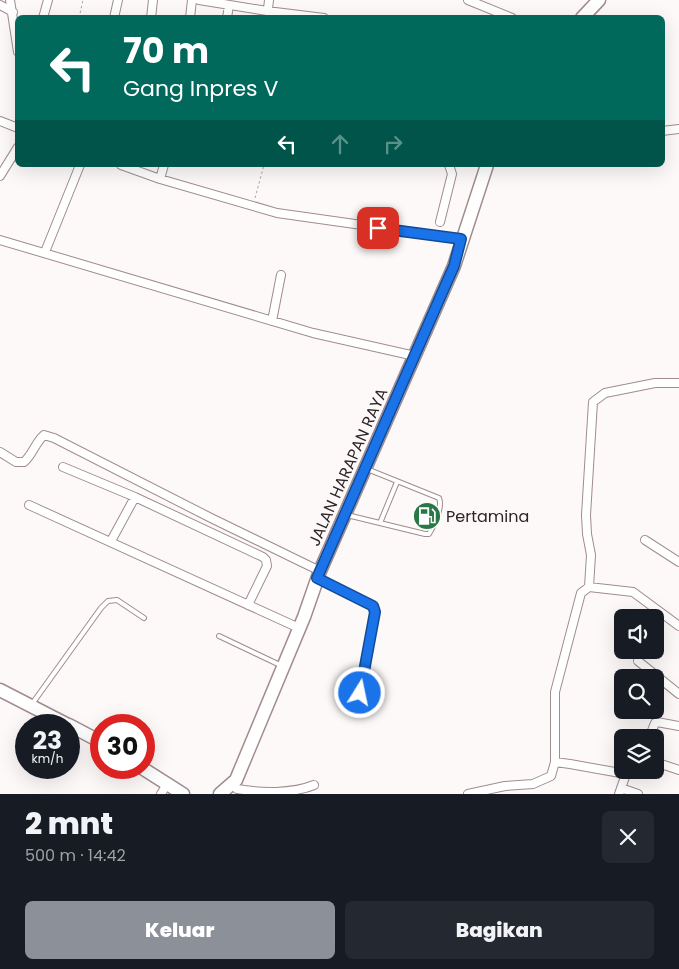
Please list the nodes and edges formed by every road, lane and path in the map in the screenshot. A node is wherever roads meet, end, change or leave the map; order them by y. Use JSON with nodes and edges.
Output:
{"nodes":[{"id":1,"x":10,"y":0,"type":"edge"},
{"id":2,"x":48,"y":0,"type":"edge"},
{"id":3,"x":82,"y":0,"type":"edge"},
{"id":4,"x":118,"y":0,"type":"edge"},
{"id":5,"x":153,"y":0,"type":"edge"},
{"id":6,"x":192,"y":0,"type":"edge"},
{"id":7,"x":198,"y":0,"type":"edge"},
{"id":8,"x":269,"y":0,"type":"edge"},
{"id":9,"x":468,"y":0,"type":"edge"},
{"id":10,"x":599,"y":0,"type":"edge"},
{"id":11,"x":0,"y":5,"type":"edge"},
{"id":12,"x":229,"y":5,"type":"junction"},
{"id":13,"x":13,"y":12,"type":"junction"},
{"id":14,"x":267,"y":14,"type":"edge"},
{"id":15,"x":44,"y":15,"type":"edge"},
{"id":16,"x":80,"y":15,"type":"edge"},
{"id":17,"x":115,"y":15,"type":"edge"},
{"id":18,"x":151,"y":15,"type":"edge"},
{"id":19,"x":190,"y":15,"type":"edge"},
{"id":20,"x":227,"y":15,"type":"edge"},
{"id":21,"x":281,"y":15,"type":"edge"},
{"id":22,"x":505,"y":15,"type":"edge"},
{"id":23,"x":585,"y":15,"type":"edge"},
{"id":24,"x":15,"y":28,"type":"edge"},
{"id":25,"x":0,"y":121,"type":"edge"},
{"id":26,"x":15,"y":127,"type":"edge"},
{"id":27,"x":679,"y":129,"type":"edge"},
{"id":28,"x":665,"y":130,"type":"edge"},
{"id":29,"x":15,"y":152,"type":"edge"},
{"id":30,"x":79,"y":167,"type":"edge"},
{"id":31,"x":128,"y":167,"type":"edge"},
{"id":32,"x":163,"y":167,"type":"edge"},
{"id":33,"x":263,"y":167,"type":"edge"},
{"id":34,"x":450,"y":167,"type":"edge"},
{"id":35,"x":485,"y":167,"type":"edge"},
{"id":36,"x":0,"y":176,"type":"edge"},
{"id":37,"x":160,"y":180,"type":"junction"},
{"id":38,"x":253,"y":206,"type":"junction"},
{"id":39,"x":440,"y":222,"type":"dead end"},
{"id":40,"x":461,"y":239,"type":"junction"},
{"id":41,"x":0,"y":240,"type":"edge"},
{"id":42,"x":45,"y":252,"type":"junction"},
{"id":43,"x":281,"y":275,"type":"dead end"},
{"id":44,"x":272,"y":321,"type":"junction"},
{"id":45,"x":415,"y":356,"type":"junction"},
{"id":46,"x":679,"y":383,"type":"edge"},
{"id":47,"x":0,"y":452,"type":"edge"},
{"id":48,"x":63,"y":467,"type":"dead end"},
{"id":49,"x":365,"y":468,"type":"junction"},
{"id":50,"x":398,"y":482,"type":"junction"},
{"id":51,"x":135,"y":497,"type":"junction"},
{"id":52,"x":29,"y":505,"type":"dead end"},
{"id":53,"x":345,"y":515,"type":"junction"},
{"id":54,"x":380,"y":523,"type":"junction"},
{"id":55,"x":645,"y":540,"type":"dead end"},
{"id":56,"x":111,"y":541,"type":"junction"},
{"id":57,"x":679,"y":562,"type":"edge"},
{"id":58,"x":318,"y":574,"type":"junction"},
{"id":59,"x":589,"y":587,"type":"junction"},
{"id":60,"x":248,"y":605,"type":"junction"},
{"id":61,"x":144,"y":618,"type":"dead end"},
{"id":62,"x":679,"y":626,"type":"edge"},
{"id":63,"x":299,"y":628,"type":"junction"},
{"id":64,"x":219,"y":636,"type":"dead end"},
{"id":65,"x":638,"y":661,"type":"dead end"},
{"id":66,"x":282,"y":666,"type":"junction"},
{"id":67,"x":0,"y":690,"type":"edge"},
{"id":68,"x":360,"y":693,"type":"dead end"},
{"id":69,"x":679,"y":694,"type":"edge"},
{"id":70,"x":31,"y":706,"type":"junction"},
{"id":71,"x":47,"y":714,"type":"edge"},
{"id":72,"x":679,"y":726,"type":"edge"},
{"id":73,"x":653,"y":729,"type":"edge"},
{"id":74,"x":555,"y":762,"type":"junction"},
{"id":75,"x":664,"y":765,"type":"edge"},
{"id":76,"x":614,"y":770,"type":"edge"},
{"id":77,"x":679,"y":770,"type":"edge"},
{"id":78,"x":154,"y":779,"type":"edge"},
{"id":79,"x":626,"y":779,"type":"edge"},
{"id":80,"x":314,"y":786,"type":"dead end"},
{"id":81,"x":237,"y":788,"type":"edge"},
{"id":82,"x":164,"y":789,"type":"edge"},
{"id":83,"x":620,"y":791,"type":"edge"},
{"id":84,"x":184,"y":794,"type":"edge"},
{"id":85,"x":220,"y":794,"type":"edge"},
{"id":86,"x":468,"y":794,"type":"edge"},
{"id":87,"x":638,"y":794,"type":"edge"}],
"edges":[{"from":1,"to":13,"type":"street"},
{"from":2,"to":15,"type":"street"},
{"from":3,"to":16,"type":"path"},
{"from":4,"to":17,"type":"street"},
{"from":5,"to":18,"type":"street"},
{"from":6,"to":19,"type":"street"},
{"from":7,"to":12,"type":"street"},
{"from":8,"to":14,"type":"street"},
{"from":9,"to":22,"type":"street"},
{"from":10,"to":23,"type":"main road"},
{"from":11,"to":13,"type":"street"},
{"from":12,"to":14,"type":"street"},
{"from":12,"to":20,"type":"street"},
{"from":13,"to":24,"type":"street"},
{"from":14,"to":21,"type":"street"},
{"from":25,"to":26,"type":"street"},
{"from":27,"to":28,"type":"street"},
{"from":29,"to":36,"type":"street"},
{"from":30,"to":42,"type":"street"},
{"from":31,"to":37,"type":"street"},
{"from":32,"to":37,"type":"street"},
{"from":33,"to":38,"type":"path"},
{"from":34,"to":39,"type":"street"},
{"from":35,"to":40,"type":"main road","name":"JALAN HARAPAN RAYA"},
{"from":37,"to":38,"type":"street"},
{"from":38,"to":40,"type":"street"},
{"from":40,"to":45,"type":"main road","name":"JALAN HARAPAN RAYA"},
{"from":41,"to":42,"type":"street"},
{"from":42,"to":44,"type":"street"},
{"from":43,"to":44,"type":"street"},
{"from":44,"to":45,"type":"street"},
{"from":45,"to":49,"type":"main road","name":"JALAN HARAPAN RAYA"},
{"from":46,"to":59,"type":"street"},
{"from":47,"to":58,"type":"street"},
{"from":48,"to":51,"type":"street"},
{"from":49,"to":50,"type":"lane"},
{"from":49,"to":53,"type":"main road","name":"JALAN HARAPAN RAYA"},
{"from":50,"to":54,"type":"lane"},
{"from":50,"to":54,"type":"lane"},
{"from":51,"to":56,"type":"street"},
{"from":51,"to":60,"type":"street"},
{"from":52,"to":56,"type":"street"},
{"from":53,"to":54,"type":"lane"},
{"from":53,"to":58,"type":"main road","name":"JALAN HARAPAN RAYA"},
{"from":55,"to":57,"type":"street"},
{"from":56,"to":60,"type":"street"},
{"from":58,"to":63,"type":"main road","name":"JALAN HARAPAN RAYA"},
{"from":58,"to":68,"type":"street"},
{"from":59,"to":62,"type":"street"},
{"from":59,"to":74,"type":"street"},
{"from":60,"to":63,"type":"street"},
{"from":61,"to":70,"type":"lane"},
{"from":63,"to":66,"type":"main road","name":"JALAN HARAPAN RAYA"},
{"from":64,"to":66,"type":"lane"},
{"from":65,"to":69,"type":"street"},
{"from":66,"to":81,"type":"main road","name":"JALAN HARAPAN RAYA"},
{"from":67,"to":70,"type":"main road"},
{"from":70,"to":71,"type":"main road"},
{"from":72,"to":73,"type":"street"},
{"from":74,"to":76,"type":"street"},
{"from":74,"to":86,"type":"street"},
{"from":75,"to":77,"type":"street"},
{"from":78,"to":82,"type":"main road"},
{"from":79,"to":83,"type":"street"},
{"from":80,"to":81,"type":"street"},
{"from":81,"to":85,"type":"main road"},
{"from":82,"to":84,"type":"main road"},
{"from":83,"to":87,"type":"street"}]}
